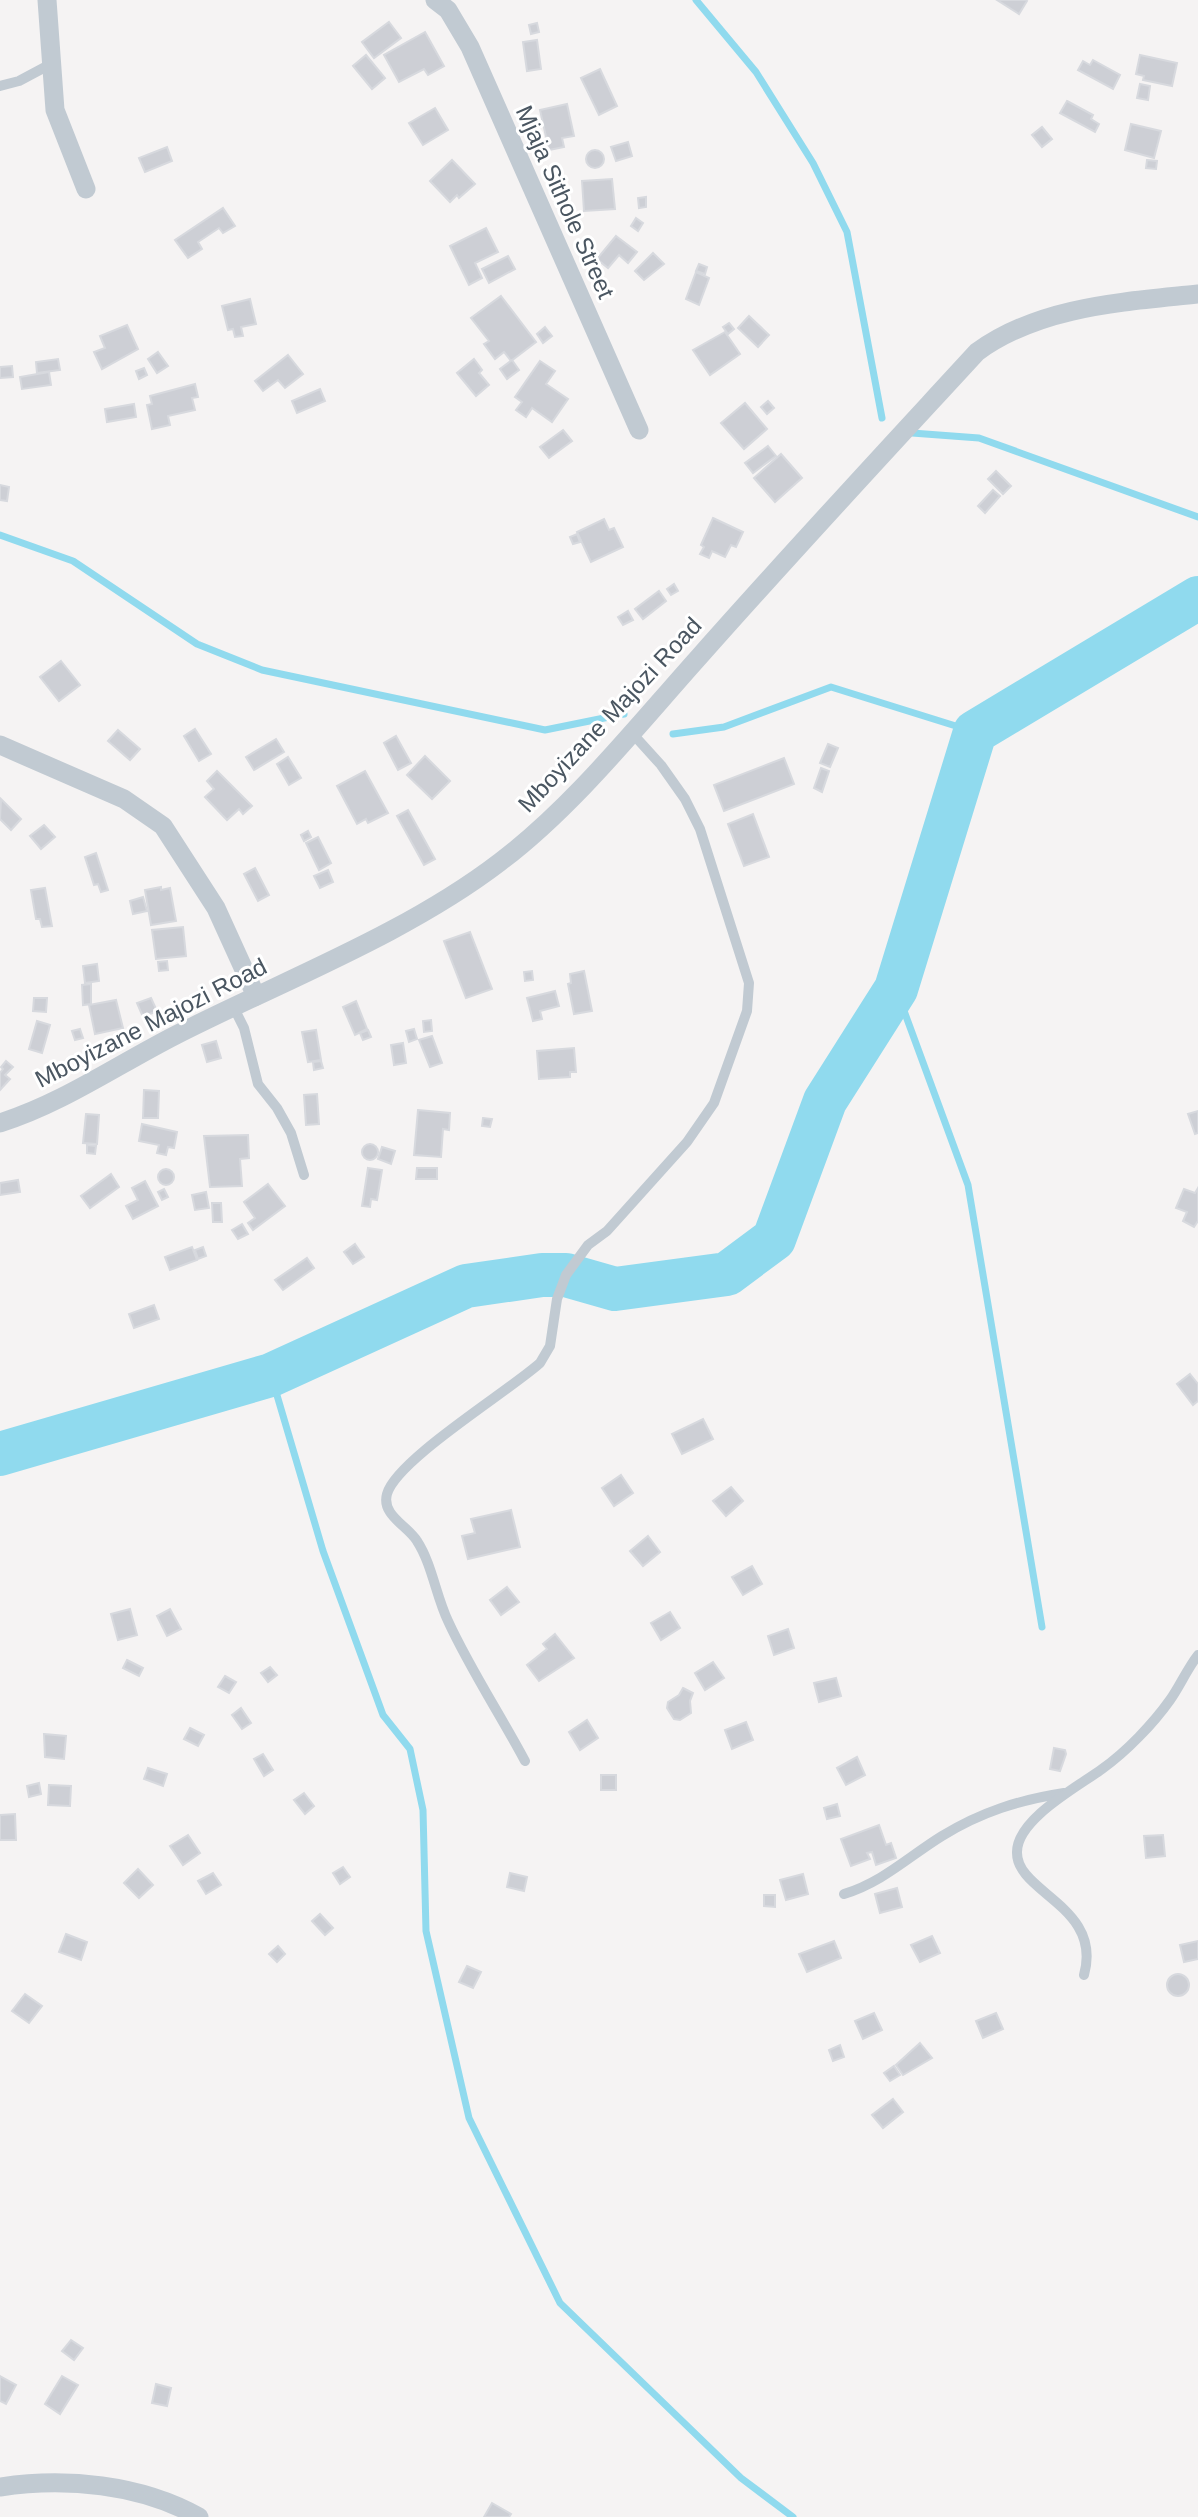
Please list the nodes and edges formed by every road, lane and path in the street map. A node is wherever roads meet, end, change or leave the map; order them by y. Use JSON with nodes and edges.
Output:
{"nodes":[{"id":1,"x":47,"y":0,"type":"edge"},
{"id":2,"x":435,"y":0,"type":"edge"},
{"id":3,"x":49,"y":65,"type":"junction"},
{"id":4,"x":0,"y":86,"type":"edge"},
{"id":5,"x":86,"y":189,"type":"dead end"},
{"id":6,"x":1198,"y":295,"type":"edge"},
{"id":7,"x":639,"y":430,"type":"dead end"},
{"id":8,"x":632,"y":733,"type":"junction"},
{"id":9,"x":0,"y":745,"type":"edge"},
{"id":10,"x":256,"y":996,"type":"junction"},
{"id":11,"x":234,"y":1008,"type":"junction"},
{"id":12,"x":0,"y":1123,"type":"edge"},
{"id":13,"x":303,"y":1175,"type":"dead end"},
{"id":14,"x":1198,"y":1655,"type":"edge"},
{"id":15,"x":525,"y":1761,"type":"dead end"},
{"id":16,"x":1065,"y":1792,"type":"junction"},
{"id":17,"x":844,"y":1894,"type":"dead end"},
{"id":18,"x":1084,"y":1975,"type":"dead end"},
{"id":19,"x":0,"y":2487,"type":"edge"},
{"id":20,"x":199,"y":2517,"type":"edge"}],
"edges":[{"from":1,"to":3,"type":"street"},
{"from":2,"to":7,"type":"street","name":"Mjaja Sithole Street"},
{"from":3,"to":4,"type":"lane"},
{"from":3,"to":5,"type":"street"},
{"from":6,"to":8,"type":"street","name":"Mboyizane Majozi Road"},
{"from":8,"to":10,"type":"street","name":"Mboyizane Majozi Road"},
{"from":8,"to":15,"type":"lane"},
{"from":9,"to":10,"type":"street"},
{"from":10,"to":11,"type":"street","name":"Mboyizane Majozi Road"},
{"from":11,"to":12,"type":"street","name":"Mboyizane Majozi Road"},
{"from":11,"to":13,"type":"lane"},
{"from":14,"to":16,"type":"lane"},
{"from":16,"to":17,"type":"lane"},
{"from":16,"to":18,"type":"lane"},
{"from":19,"to":20,"type":"street"}]}
